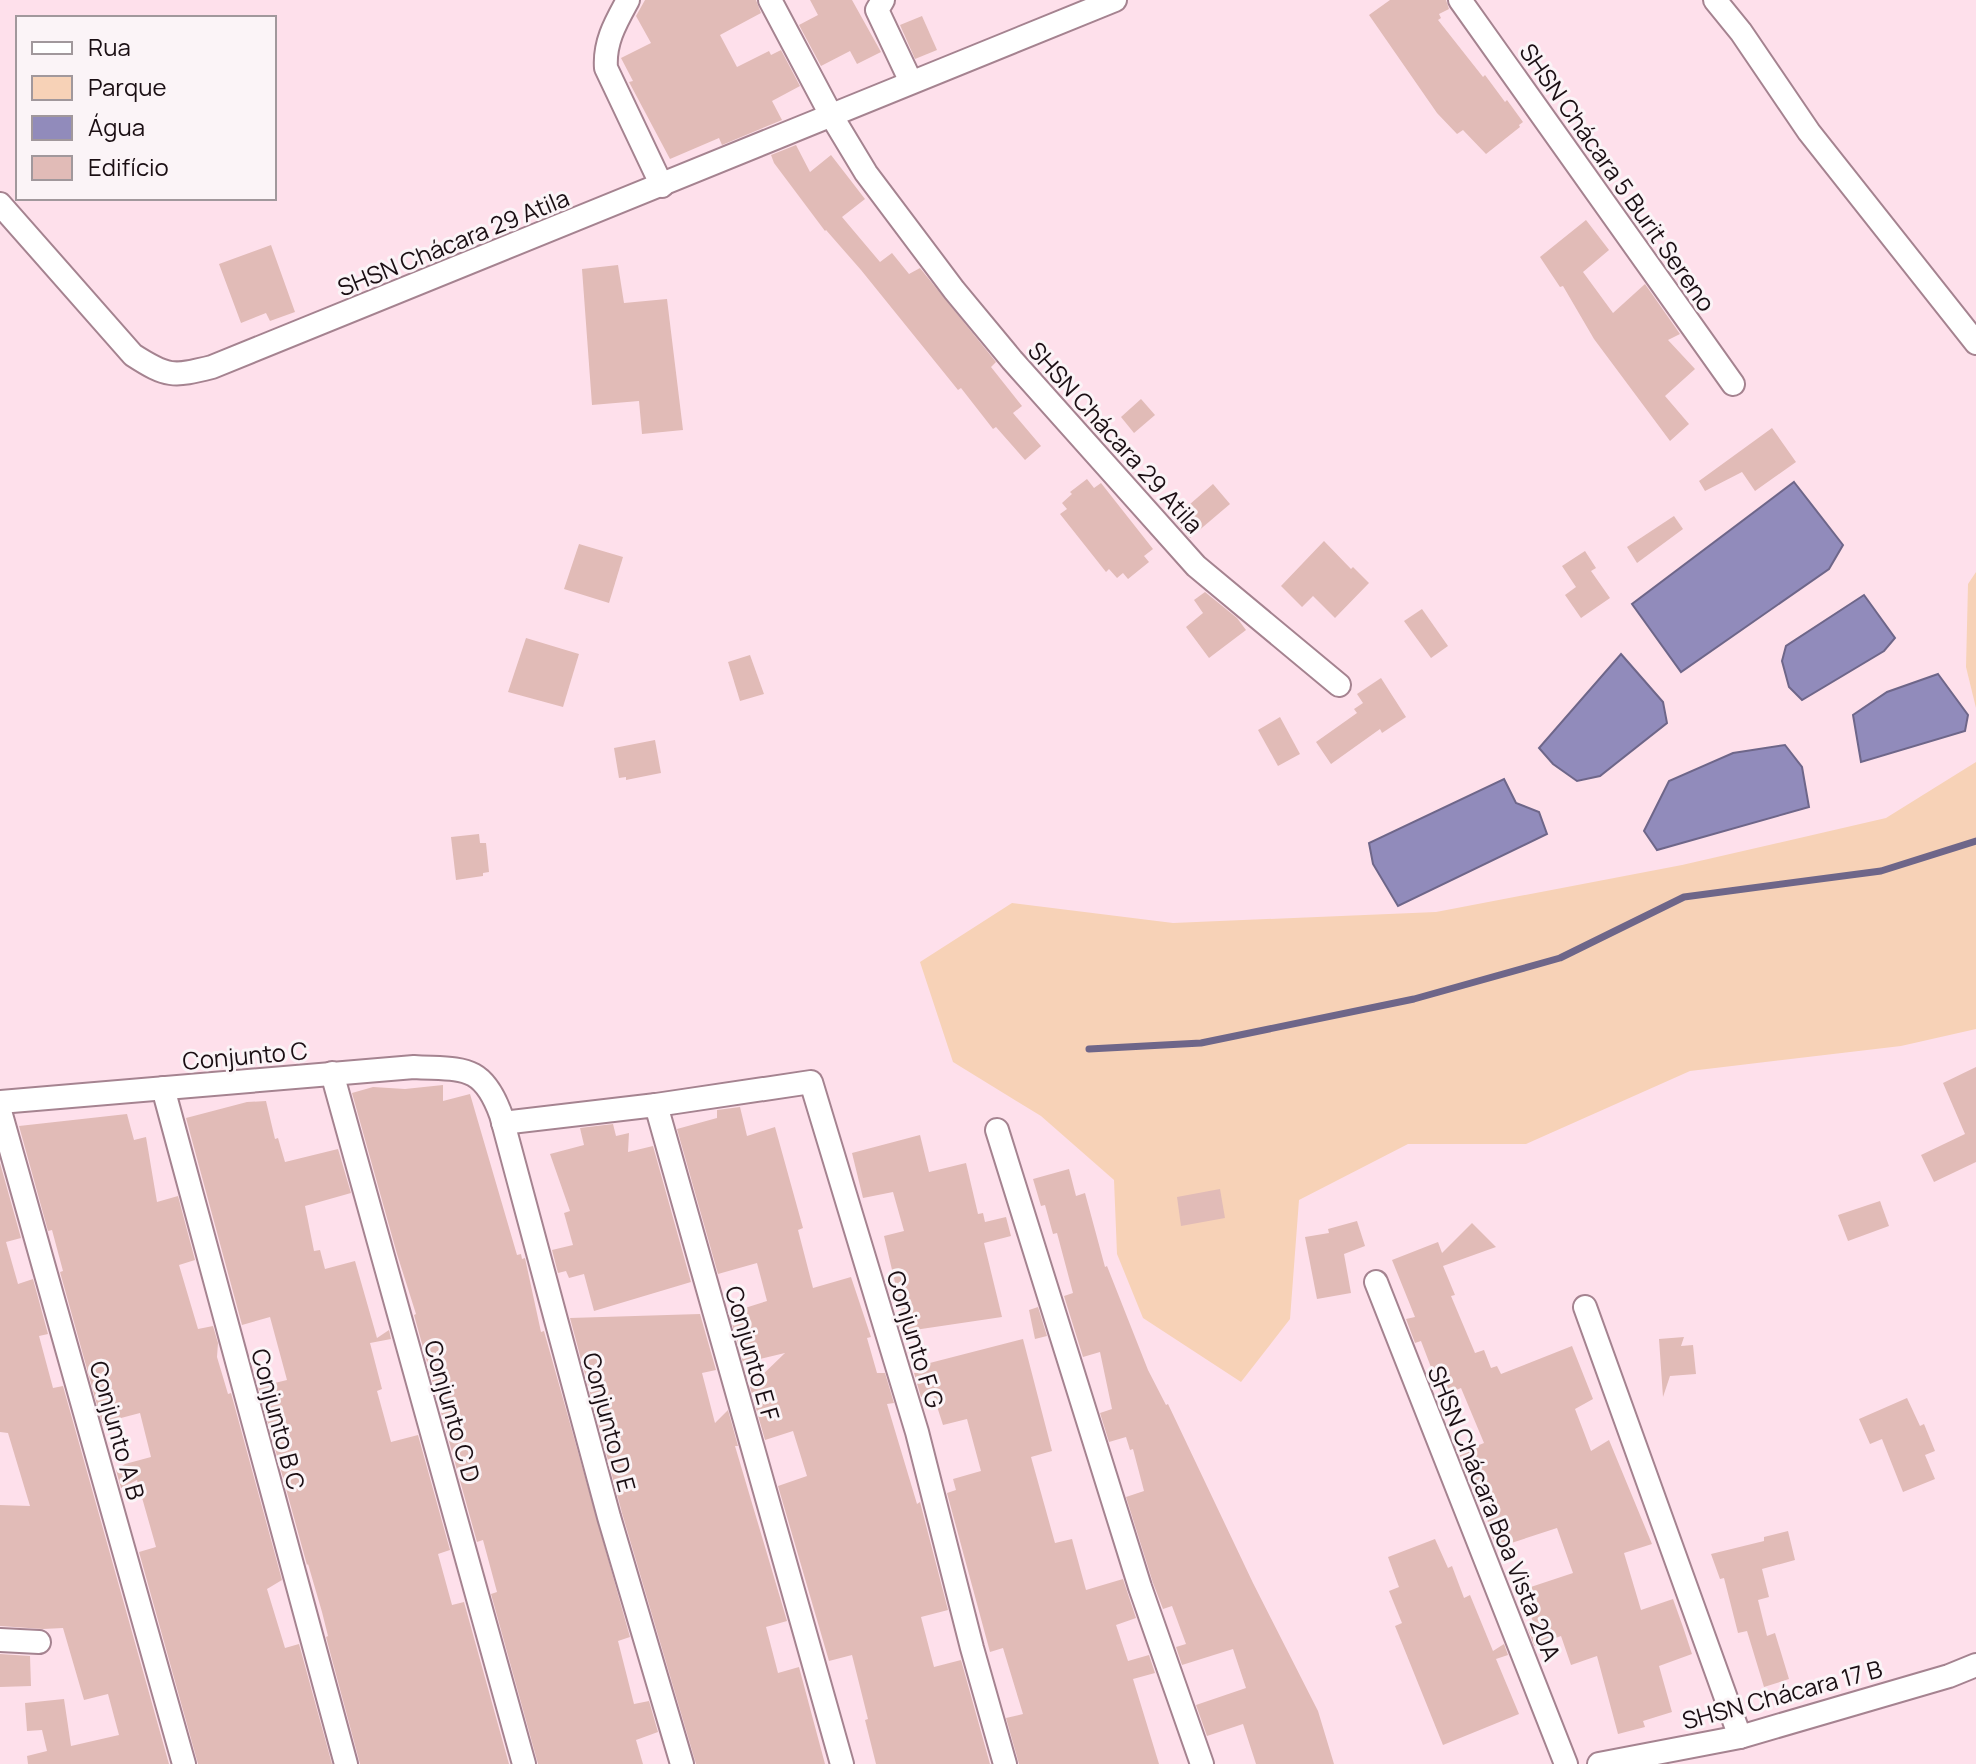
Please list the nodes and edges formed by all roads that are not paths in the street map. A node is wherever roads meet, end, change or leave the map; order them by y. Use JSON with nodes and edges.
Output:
{"nodes":[{"id":1,"x":628,"y":0,"type":"edge"},
{"id":2,"x":770,"y":0,"type":"edge"},
{"id":3,"x":883,"y":0,"type":"edge"},
{"id":4,"x":1115,"y":0,"type":"edge"},
{"id":5,"x":1460,"y":0,"type":"edge"},
{"id":6,"x":1715,"y":0,"type":"edge"},
{"id":7,"x":911,"y":82,"type":"junction"},
{"id":8,"x":831,"y":115,"type":"junction"},
{"id":9,"x":662,"y":186,"type":"junction"},
{"id":10,"x":0,"y":204,"type":"edge"},
{"id":11,"x":1976,"y":343,"type":"edge"},
{"id":12,"x":1733,"y":384,"type":"dead end"},
{"id":13,"x":1339,"y":685,"type":"dead end"},
{"id":14,"x":332,"y":1073,"type":"junction"},
{"id":15,"x":163,"y":1088,"type":"junction"},
{"id":16,"x":493,"y":1092,"type":"joint"},
{"id":17,"x":0,"y":1102,"type":"edge"},
{"id":18,"x":656,"y":1105,"type":"junction"},
{"id":19,"x":0,"y":1111,"type":"edge"},
{"id":20,"x":503,"y":1123,"type":"junction"},
{"id":21,"x":997,"y":1130,"type":"dead end"},
{"id":22,"x":1376,"y":1282,"type":"dead end"},
{"id":23,"x":1585,"y":1307,"type":"dead end"},
{"id":24,"x":0,"y":1640,"type":"edge"},
{"id":25,"x":39,"y":1642,"type":"dead end"},
{"id":26,"x":1976,"y":1665,"type":"edge"},
{"id":27,"x":1740,"y":1737,"type":"junction"},
{"id":28,"x":184,"y":1764,"type":"edge"},
{"id":29,"x":346,"y":1764,"type":"edge"},
{"id":30,"x":524,"y":1764,"type":"edge"},
{"id":31,"x":682,"y":1764,"type":"edge"},
{"id":32,"x":842,"y":1764,"type":"edge"},
{"id":33,"x":1005,"y":1764,"type":"edge"},
{"id":34,"x":1202,"y":1764,"type":"edge"},
{"id":35,"x":1566,"y":1764,"type":"edge"},
{"id":36,"x":1599,"y":1764,"type":"edge"}],
"edges":[{"from":1,"to":9,"type":"street"},
{"from":2,"to":8,"type":"street"},
{"from":3,"to":7,"type":"street"},
{"from":4,"to":7,"type":"street","name":"SHSN Chácara 29 Atila"},
{"from":5,"to":12,"type":"street","name":"SHSN Chácara 5 Burit Sereno"},
{"from":6,"to":11,"type":"street"},
{"from":7,"to":8,"type":"street","name":"SHSN Chácara 29 Atila"},
{"from":8,"to":9,"type":"street","name":"SHSN Chácara 29 Atila"},
{"from":8,"to":13,"type":"street","name":"SHSN Chácara 29 Atila"},
{"from":9,"to":10,"type":"street","name":"SHSN Chácara 29 Atila"},
{"from":14,"to":15,"type":"street","name":"Conjunto C"},
{"from":14,"to":16,"type":"street","name":"Conjunto C"},
{"from":14,"to":30,"type":"street","name":"Conjunto C D"},
{"from":15,"to":17,"type":"street","name":"Conjunto C"},
{"from":15,"to":29,"type":"street","name":"Conjunto B C"},
{"from":16,"to":20,"type":"street","name":"Conjunto D E"},
{"from":18,"to":20,"type":"street"},
{"from":18,"to":32,"type":"street","name":"Conjunto E F"},
{"from":18,"to":33,"type":"street","name":"Conjunto F G"},
{"from":19,"to":28,"type":"street","name":"Conjunto A B"},
{"from":20,"to":31,"type":"street","name":"Conjunto D E"},
{"from":21,"to":34,"type":"street"},
{"from":22,"to":35,"type":"street","name":"SHSN Chácara Boa Vista 20A"},
{"from":23,"to":27,"type":"street"},
{"from":24,"to":25,"type":"street"},
{"from":26,"to":27,"type":"street","name":"SHSN Chácara 17 B"},
{"from":27,"to":36,"type":"street","name":"SHSN Chácara 17 B"}]}
